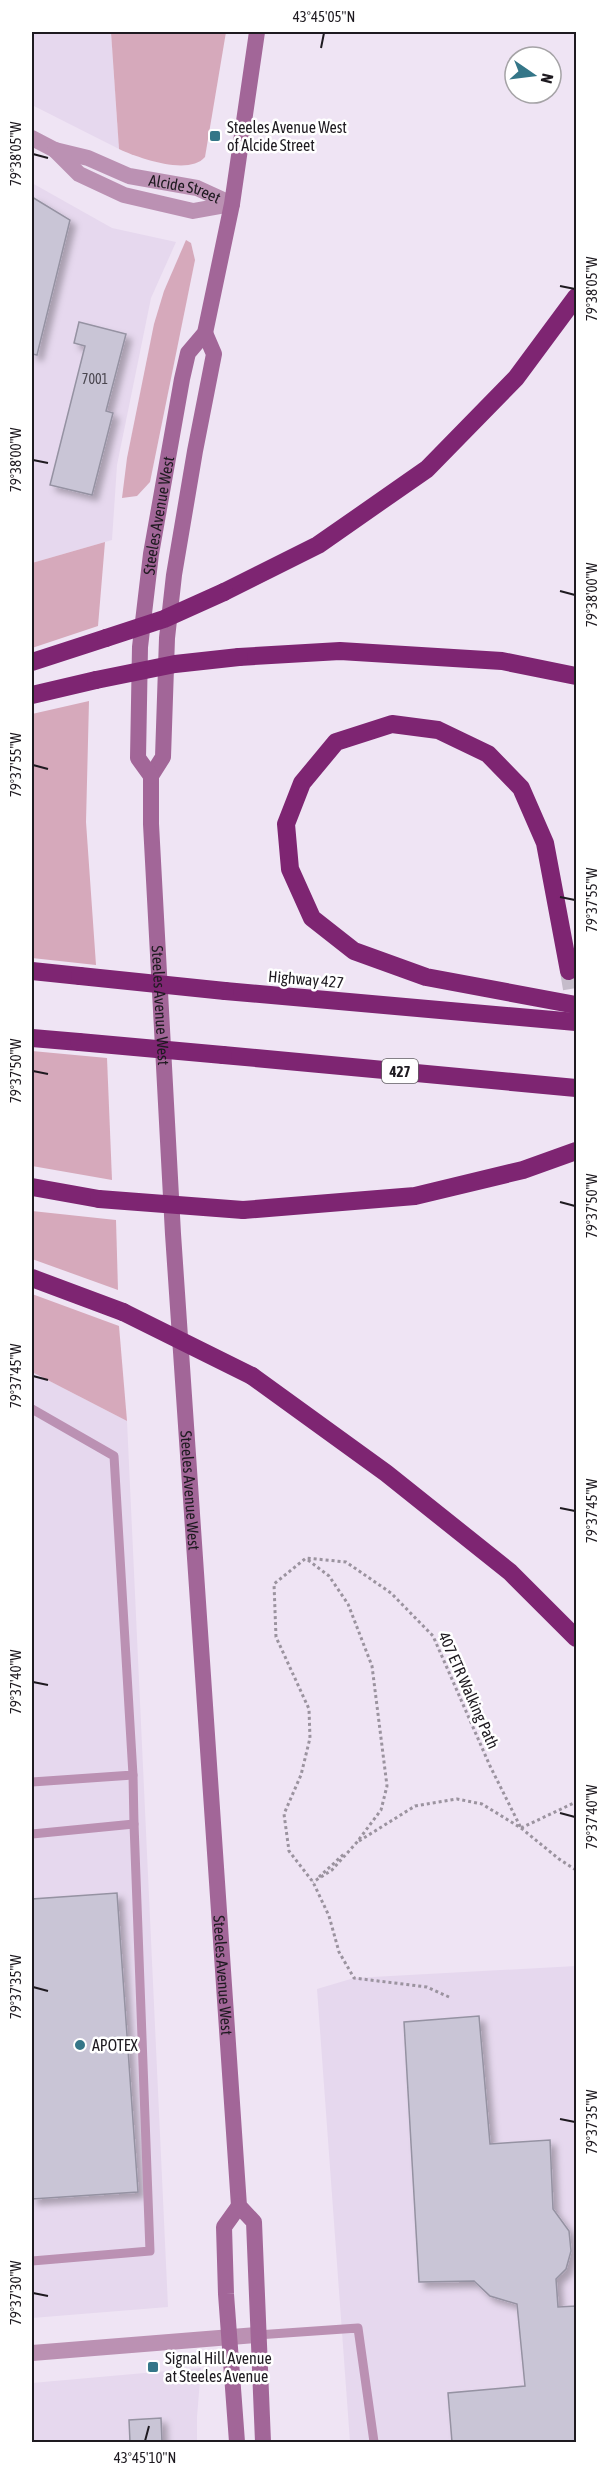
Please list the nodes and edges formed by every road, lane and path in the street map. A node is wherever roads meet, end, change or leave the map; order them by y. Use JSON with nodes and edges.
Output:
{"nodes":[{"id":1,"x":257,"y":32,"type":"edge"},
{"id":2,"x":32,"y":138,"type":"edge"},
{"id":3,"x":55,"y":150,"type":"junction"},
{"id":4,"x":232,"y":204,"type":"junction"},
{"id":5,"x":576,"y":297,"type":"edge"},
{"id":6,"x":205,"y":333,"type":"junction"},
{"id":7,"x":32,"y":662,"type":"edge"},
{"id":8,"x":576,"y":676,"type":"edge"},
{"id":9,"x":32,"y":695,"type":"edge"},
{"id":10,"x":151,"y":776,"type":"junction"},
{"id":11,"x":32,"y":971,"type":"edge"},
{"id":12,"x":569,"y":971,"type":"tunnel mouth"},
{"id":13,"x":576,"y":1005,"type":"edge"},
{"id":14,"x":576,"y":1023,"type":"edge"},
{"id":15,"x":32,"y":1038,"type":"edge"},
{"id":16,"x":576,"y":1088,"type":"edge"},
{"id":17,"x":576,"y":1151,"type":"edge"},
{"id":18,"x":32,"y":1187,"type":"edge"},
{"id":19,"x":32,"y":1278,"type":"edge"},
{"id":20,"x":32,"y":1409,"type":"edge"},
{"id":21,"x":306,"y":1558,"type":"junction"},
{"id":22,"x":576,"y":1638,"type":"edge"},
{"id":23,"x":132,"y":1775,"type":"junction"},
{"id":24,"x":32,"y":1782,"type":"edge"},
{"id":25,"x":576,"y":1802,"type":"edge"},
{"id":26,"x":134,"y":1824,"type":"junction"},
{"id":27,"x":521,"y":1827,"type":"junction"},
{"id":28,"x":32,"y":1834,"type":"edge"},
{"id":29,"x":357,"y":1842,"type":"junction"},
{"id":30,"x":576,"y":1870,"type":"edge"},
{"id":31,"x":313,"y":1882,"type":"junction"},
{"id":32,"x":449,"y":1997,"type":"dead end"},
{"id":33,"x":239,"y":2206,"type":"junction"},
{"id":34,"x":32,"y":2261,"type":"edge"},
{"id":35,"x":257,"y":2335,"type":"junction"},
{"id":36,"x":230,"y":2337,"type":"junction"},
{"id":37,"x":32,"y":2353,"type":"edge"},
{"id":38,"x":237,"y":2442,"type":"edge"},
{"id":39,"x":263,"y":2442,"type":"edge"},
{"id":40,"x":374,"y":2442,"type":"edge"}],
"edges":[{"from":1,"to":4,"type":"main road","name":"Steeles Avenue West"},
{"from":2,"to":3,"type":"street","name":"Alcide Street"},
{"from":3,"to":4,"type":"street","name":"Alcide Street"},
{"from":3,"to":4,"type":"street","name":"Alcide Street"},
{"from":4,"to":6,"type":"main road","name":"Steeles Avenue West"},
{"from":5,"to":7,"type":"highway","bridge":true},
{"from":6,"to":10,"type":"main road","name":"Steeles Avenue West"},
{"from":6,"to":10,"type":"main road","name":"Steeles Avenue West"},
{"from":8,"to":9,"type":"highway","bridge":true},
{"from":10,"to":33,"type":"main road","name":"Steeles Avenue West"},
{"from":11,"to":14,"type":"highway","name":"Highway 427","bridge":true},
{"from":12,"to":13,"type":"highway"},
{"from":15,"to":16,"type":"highway","number":"427","bridge":true},
{"from":17,"to":18,"type":"highway","bridge":true},
{"from":19,"to":22,"type":"highway","bridge":true},
{"from":20,"to":23,"type":"lane"},
{"from":21,"to":27,"type":"path","name":"407 ETR Walking Path"},
{"from":21,"to":29,"type":"path","name":"407 ETR Walking Path"},
{"from":21,"to":31,"type":"path"},
{"from":23,"to":24,"type":"lane"},
{"from":23,"to":26,"type":"lane"},
{"from":25,"to":27,"type":"path"},
{"from":26,"to":28,"type":"lane"},
{"from":26,"to":34,"type":"lane"},
{"from":27,"to":29,"type":"path","name":"407 ETR Walking Path"},
{"from":27,"to":30,"type":"path","name":"407 ETR Walking Path"},
{"from":29,"to":31,"type":"path","name":"407 ETR Walking Path"},
{"from":31,"to":32,"type":"path"},
{"from":33,"to":35,"type":"main road","name":"Steeles Avenue West"},
{"from":33,"to":36,"type":"main road"},
{"from":35,"to":36,"type":"street"},
{"from":35,"to":39,"type":"main road","name":"Steeles Avenue West"},
{"from":35,"to":40,"type":"lane"},
{"from":36,"to":37,"type":"street"},
{"from":36,"to":38,"type":"main road"}]}
